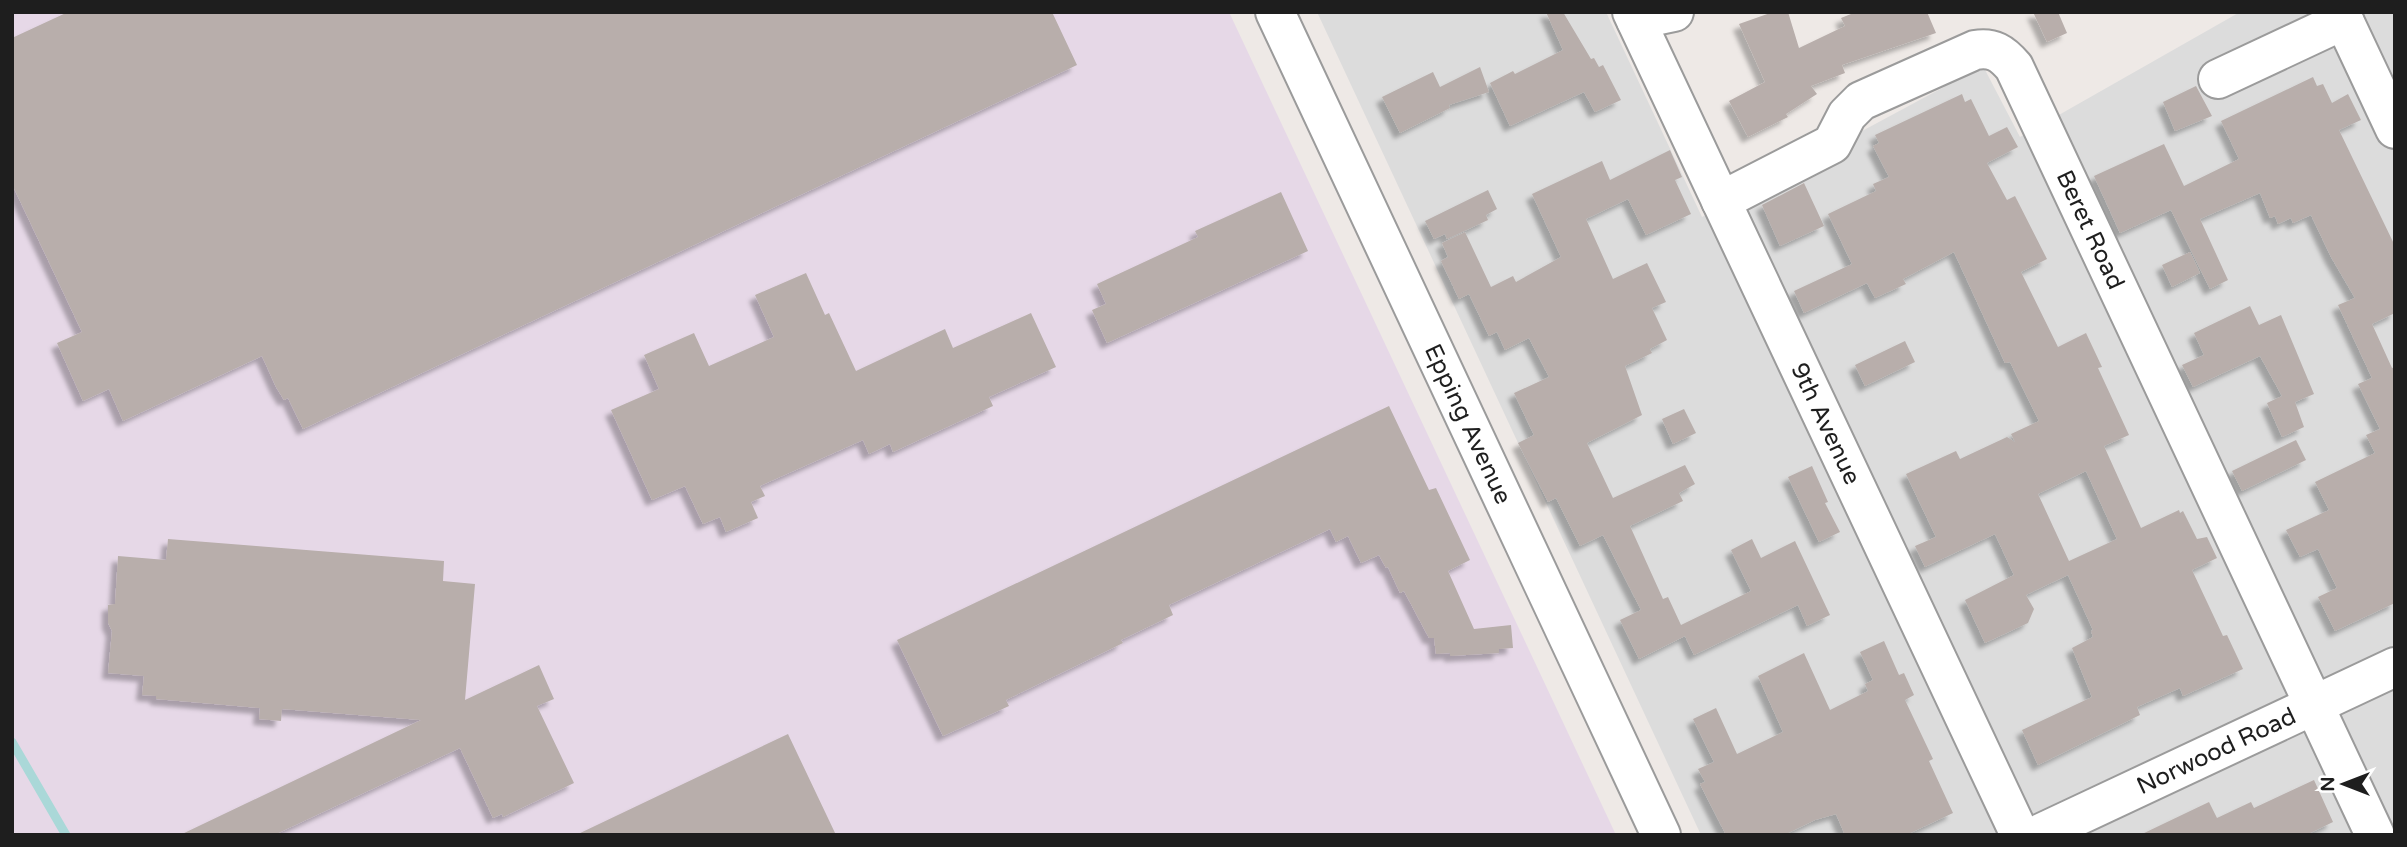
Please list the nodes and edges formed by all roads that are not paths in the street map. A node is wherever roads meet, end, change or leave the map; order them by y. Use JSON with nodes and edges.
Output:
{"nodes":[{"id":1,"x":1275,"y":12,"type":"edge"},
{"id":2,"x":1674,"y":12,"type":"edge"},
{"id":3,"x":1634,"y":16,"type":"edge"},
{"id":4,"x":2342,"y":16,"type":"edge"},
{"id":5,"x":2218,"y":79,"type":"dead end"},
{"id":6,"x":2395,"y":129,"type":"edge"},
{"id":7,"x":1721,"y":201,"type":"junction"},
{"id":8,"x":2395,"y":667,"type":"edge"},
{"id":9,"x":2315,"y":705,"type":"junction"},
{"id":10,"x":1661,"y":835,"type":"edge"},
{"id":11,"x":2020,"y":835,"type":"edge"},
{"id":12,"x":2037,"y":835,"type":"edge"},
{"id":13,"x":2375,"y":835,"type":"edge"}],
"edges":[{"from":1,"to":10,"type":"street","name":"Epping Avenue"},
{"from":2,"to":3,"type":"street"},
{"from":3,"to":7,"type":"street","name":"9th Avenue"},
{"from":4,"to":5,"type":"street"},
{"from":4,"to":6,"type":"street"},
{"from":7,"to":9,"type":"street","name":"Beret Road"},
{"from":7,"to":11,"type":"street","name":"9th Avenue"},
{"from":8,"to":9,"type":"street","name":"Norwood Road"},
{"from":9,"to":12,"type":"street","name":"Norwood Road"},
{"from":9,"to":13,"type":"street"}]}
